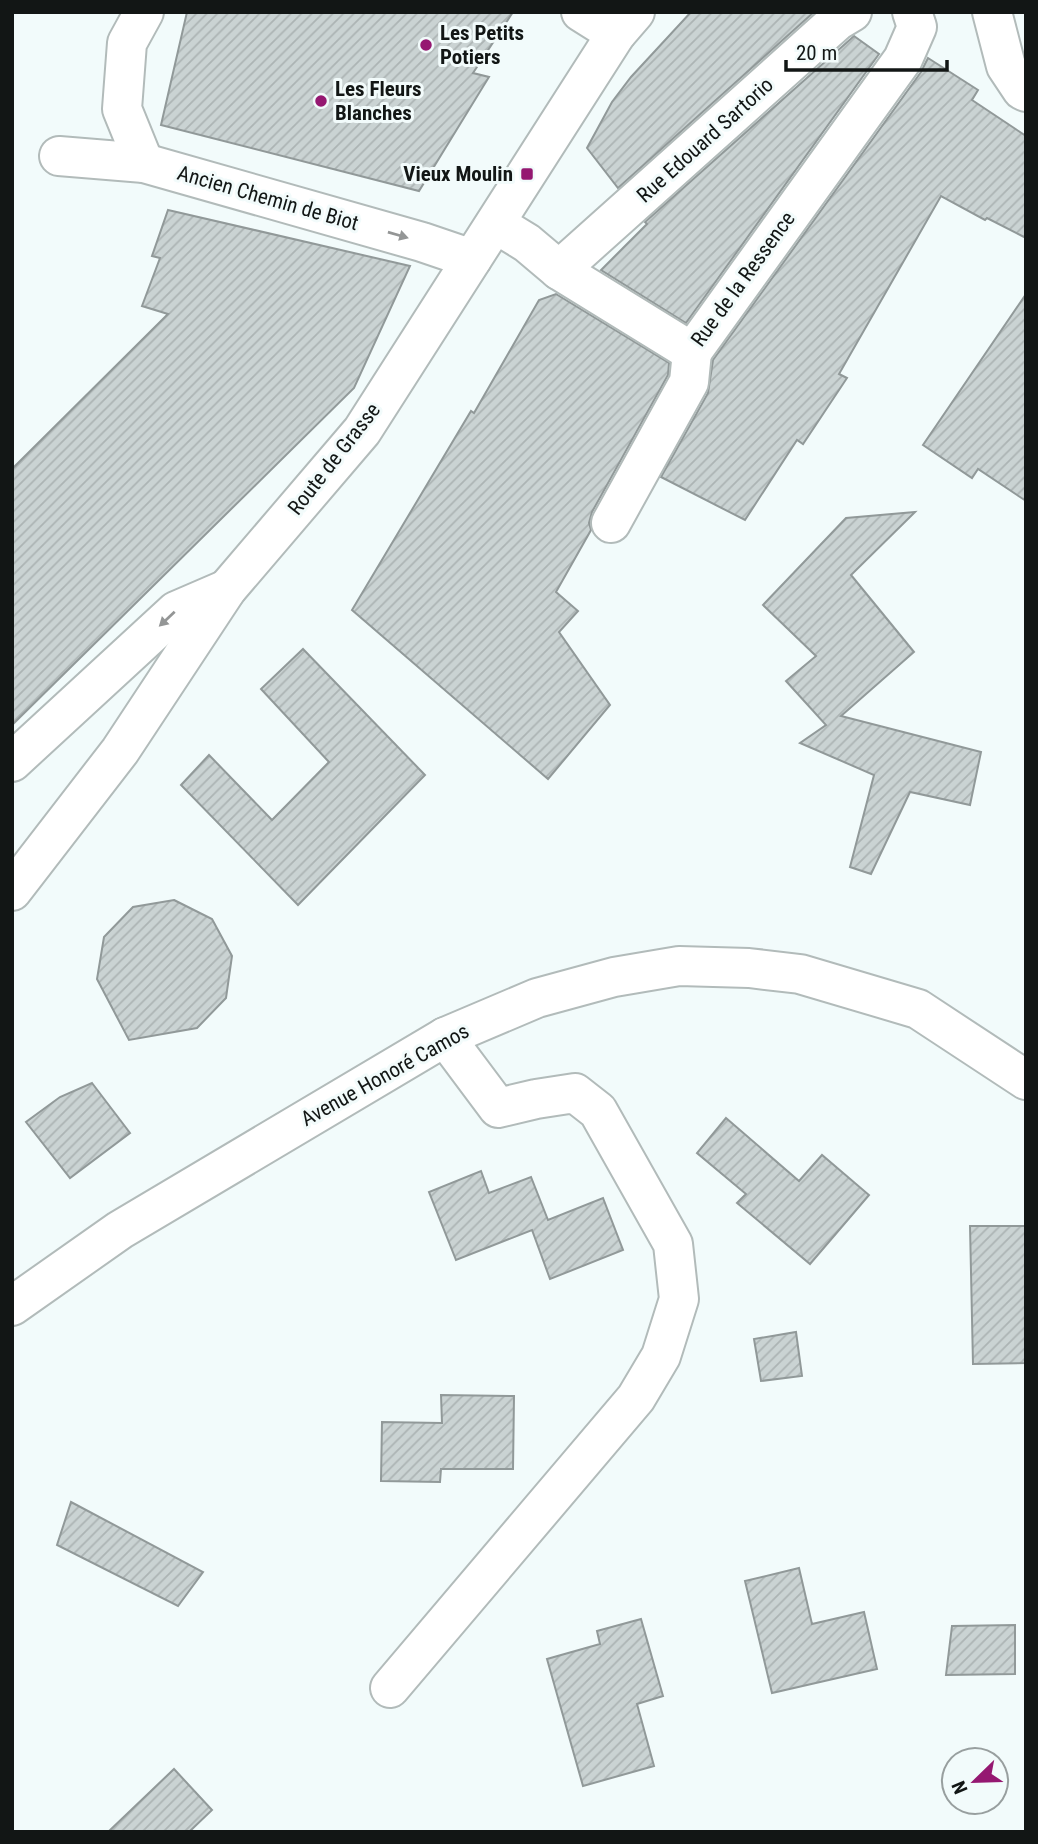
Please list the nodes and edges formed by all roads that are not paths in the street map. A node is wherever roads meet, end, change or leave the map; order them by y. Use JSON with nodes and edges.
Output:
{"nodes":[{"id":1,"x":144,"y":12,"type":"edge"},
{"id":2,"x":580,"y":12,"type":"edge"},
{"id":3,"x":852,"y":12,"type":"edge"},
{"id":4,"x":912,"y":12,"type":"edge"},
{"id":5,"x":992,"y":12,"type":"edge"},
{"id":6,"x":626,"y":23,"type":"edge"},
{"id":7,"x":1026,"y":92,"type":"edge"},
{"id":8,"x":59,"y":156,"type":"dead end"},
{"id":9,"x":144,"y":163,"type":"junction"},
{"id":10,"x":496,"y":224,"type":"junction"},
{"id":11,"x":472,"y":259,"type":"junction"},
{"id":12,"x":559,"y":270,"type":"junction"},
{"id":13,"x":692,"y":352,"type":"junction"},
{"id":14,"x":611,"y":523,"type":"dead end"},
{"id":15,"x":228,"y":589,"type":"junction"},
{"id":16,"x":12,"y":762,"type":"edge"},
{"id":17,"x":12,"y":891,"type":"edge"},
{"id":18,"x":446,"y":1037,"type":"junction"},
{"id":19,"x":1026,"y":1080,"type":"edge"},
{"id":20,"x":12,"y":1306,"type":"edge"},
{"id":21,"x":390,"y":1688,"type":"dead end"}],
"edges":[{"from":1,"to":9,"type":"street"},
{"from":2,"to":6,"type":"street"},
{"from":3,"to":12,"type":"street","name":"Rue Edouard Sartorio"},
{"from":4,"to":13,"type":"street","name":"Rue de la Ressence"},
{"from":5,"to":7,"type":"street"},
{"from":6,"to":10,"type":"street","name":"Route de Grasse"},
{"from":8,"to":9,"type":"street","name":"Ancien Chemin de Biot"},
{"from":9,"to":11,"type":"street","name":"Ancien Chemin de Biot","one_way":true},
{"from":10,"to":11,"type":"street","name":"Route de Grasse"},
{"from":10,"to":12,"type":"street","name":"Rue de la Ressence"},
{"from":11,"to":15,"type":"street","name":"Route de Grasse"},
{"from":12,"to":13,"type":"street","name":"Rue de la Ressence"},
{"from":13,"to":14,"type":"street"},
{"from":15,"to":16,"type":"street","one_way":true},
{"from":15,"to":17,"type":"street","name":"Route de Grasse"},
{"from":18,"to":19,"type":"street","name":"Avenue Honoré Camos"},
{"from":18,"to":20,"type":"street","name":"Avenue Honoré Camos"},
{"from":18,"to":21,"type":"street"}]}
